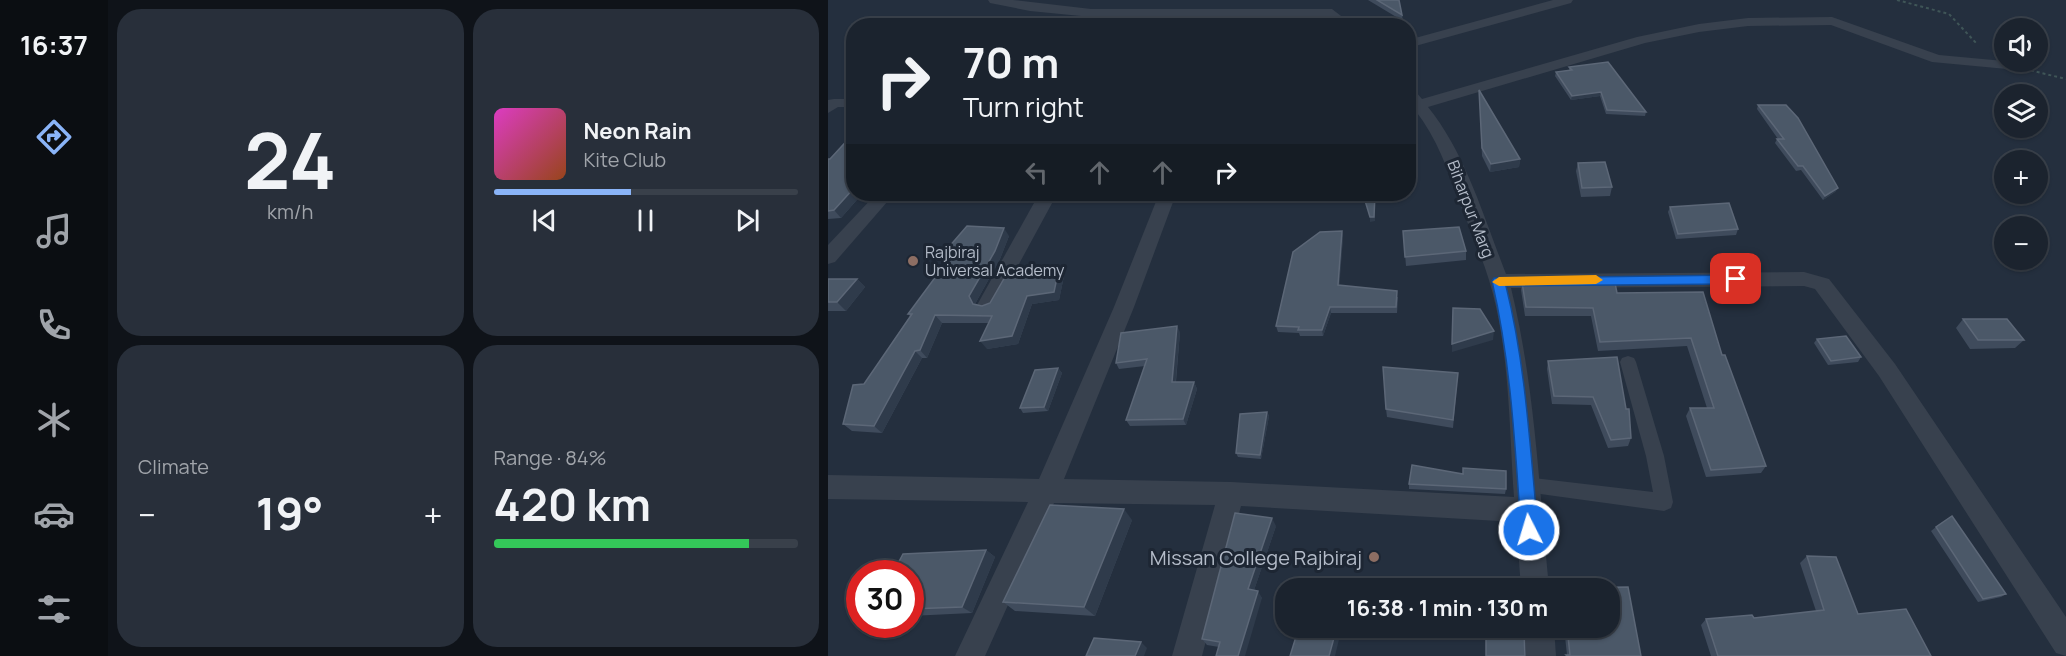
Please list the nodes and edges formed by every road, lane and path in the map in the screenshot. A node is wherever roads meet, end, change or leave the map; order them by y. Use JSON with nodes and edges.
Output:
{"nodes":[{"id":1,"x":994,"y":0,"type":"edge"},
{"id":2,"x":1331,"y":0,"type":"edge"},
{"id":3,"x":1567,"y":0,"type":"edge"},
{"id":4,"x":1897,"y":0,"type":"edge"},
{"id":5,"x":1339,"y":18,"type":"edge"},
{"id":6,"x":1344,"y":18,"type":"edge"},
{"id":7,"x":1416,"y":42,"type":"edge"},
{"id":8,"x":1994,"y":57,"type":"edge"},
{"id":9,"x":1994,"y":64,"type":"edge"},
{"id":10,"x":2036,"y":72,"type":"edge"},
{"id":11,"x":2066,"y":79,"type":"edge"},
{"id":12,"x":1416,"y":100,"type":"edge"},
{"id":13,"x":846,"y":103,"type":"edge"},
{"id":14,"x":1416,"y":105,"type":"edge"},
{"id":15,"x":828,"y":108,"type":"edge"},
{"id":16,"x":879,"y":201,"type":"edge"},
{"id":17,"x":1044,"y":201,"type":"edge"},
{"id":18,"x":1164,"y":201,"type":"edge"},
{"id":19,"x":828,"y":257,"type":"edge"},
{"id":20,"x":1499,"y":281,"type":"junction"},
{"id":21,"x":987,"y":305,"type":"edge"},
{"id":22,"x":1628,"y":362,"type":"dead end"},
{"id":23,"x":1525,"y":485,"type":"junction"},
{"id":24,"x":828,"y":487,"type":"edge"},
{"id":25,"x":1047,"y":490,"type":"junction"},
{"id":26,"x":1231,"y":494,"type":"junction"},
{"id":27,"x":1527,"y":510,"type":"junction"},
{"id":28,"x":1534,"y":578,"type":"edge"},
{"id":29,"x":1540,"y":638,"type":"edge"},
{"id":30,"x":2066,"y":643,"type":"edge"},
{"id":31,"x":970,"y":656,"type":"edge"},
{"id":32,"x":1187,"y":656,"type":"edge"},
{"id":33,"x":1541,"y":656,"type":"edge"}],
"edges":[{"from":1,"to":5,"type":"street"},
{"from":2,"to":6,"type":"street"},
{"from":3,"to":7,"type":"street"},
{"from":4,"to":8,"type":"path"},
{"from":9,"to":12,"type":"street"},
{"from":10,"to":11,"type":"path"},
{"from":13,"to":15,"type":"street"},
{"from":14,"to":20,"type":"street","name":"Biharpur Marg"},
{"from":16,"to":19,"type":"street"},
{"from":17,"to":21,"type":"street"},
{"from":18,"to":25,"type":"street"},
{"from":20,"to":23,"type":"street","name":"Biharpur Marg"},
{"from":20,"to":30,"type":"street"},
{"from":22,"to":23,"type":"street"},
{"from":23,"to":27,"type":"street","name":"Biharpur Marg"},
{"from":24,"to":25,"type":"street"},
{"from":25,"to":26,"type":"street"},
{"from":25,"to":31,"type":"street"},
{"from":26,"to":27,"type":"street"},
{"from":26,"to":32,"type":"street"},
{"from":27,"to":28,"type":"street","name":"Biharpur Marg"},
{"from":29,"to":33,"type":"street"}]}
